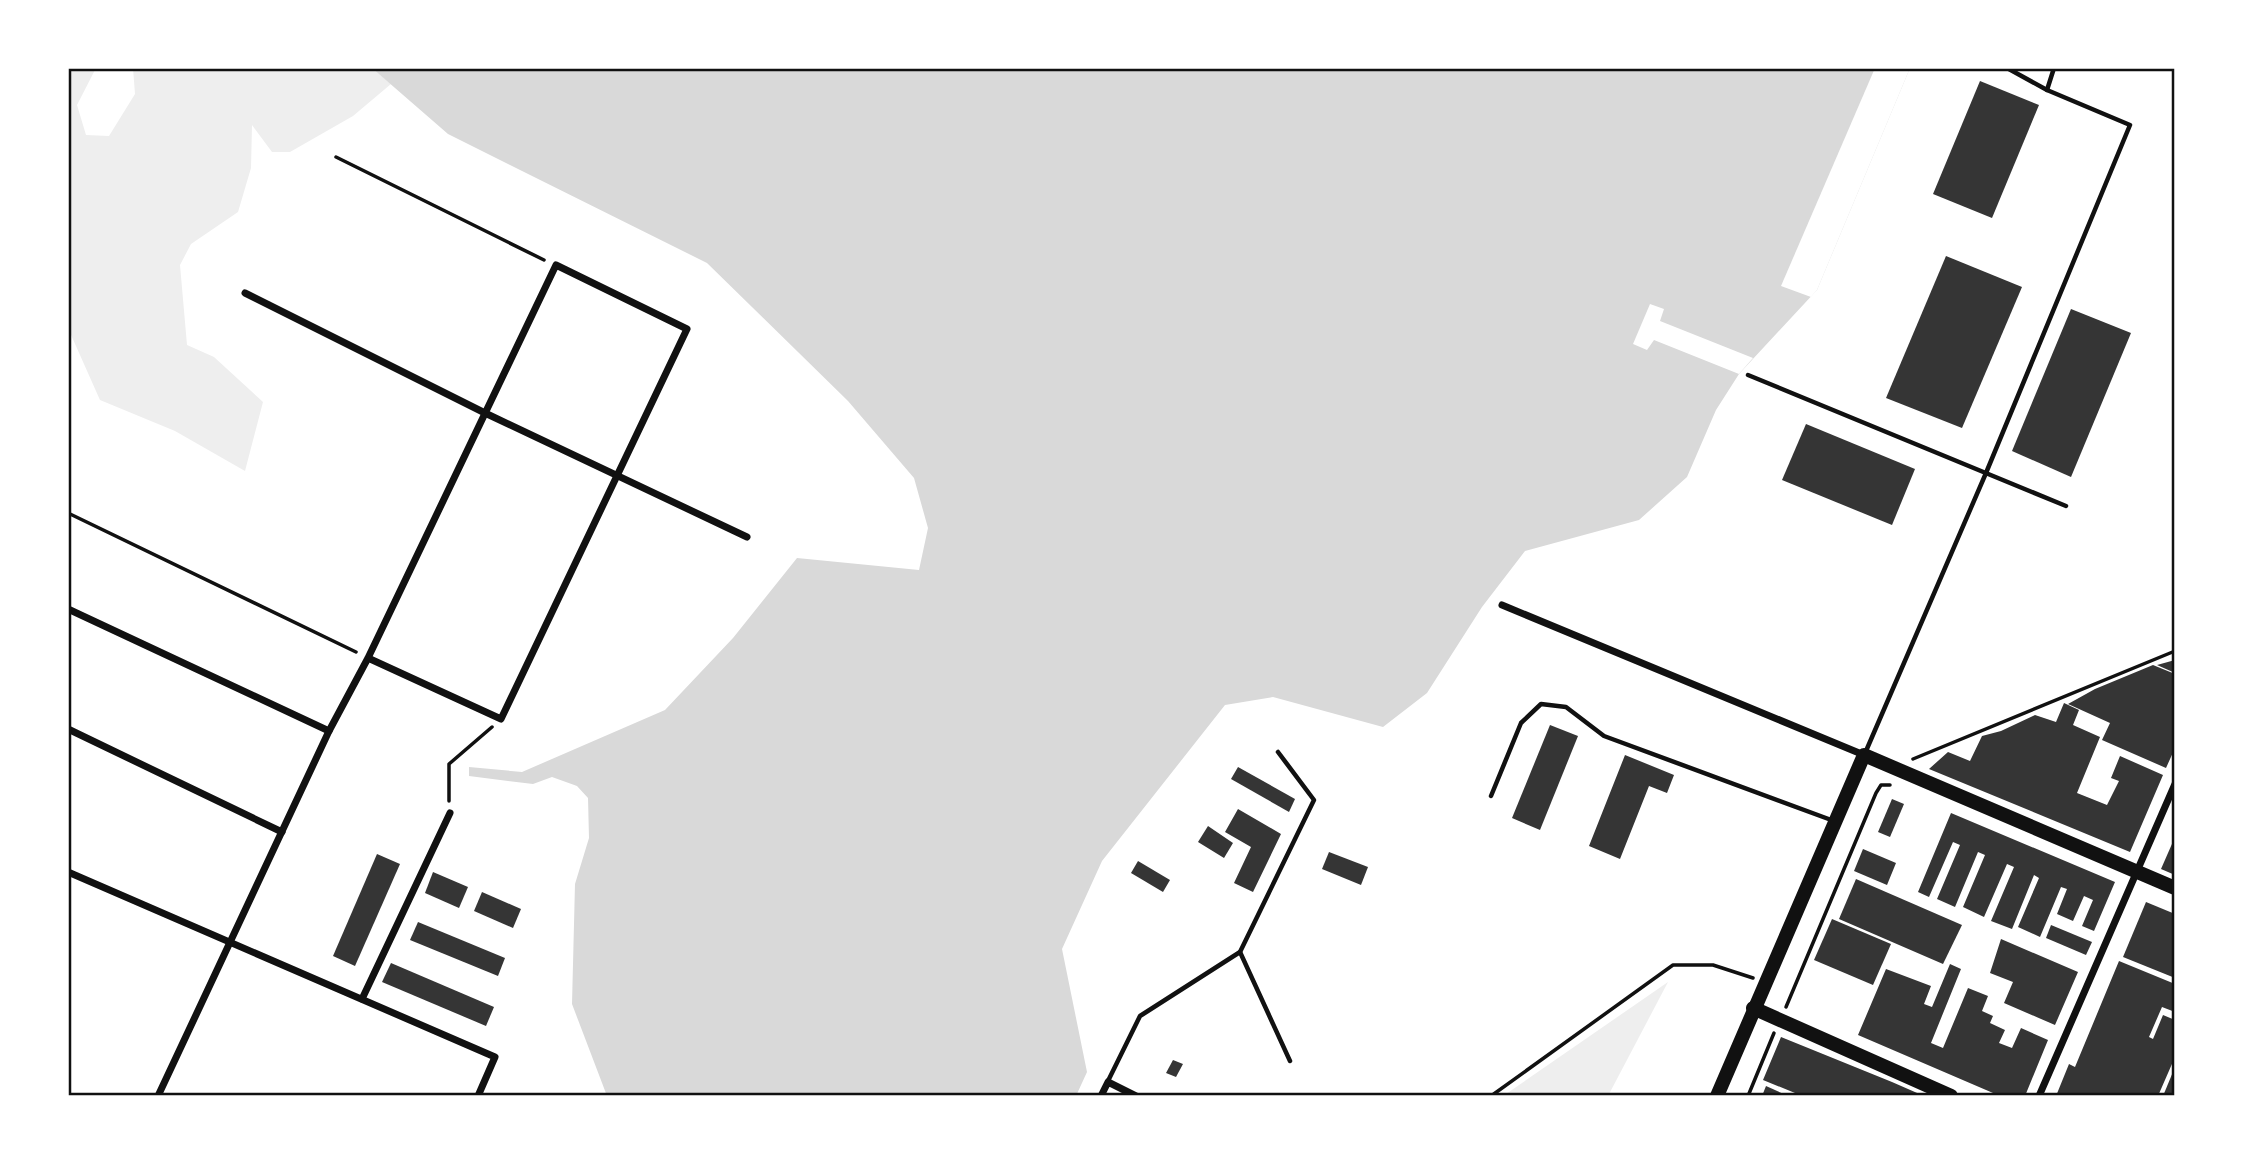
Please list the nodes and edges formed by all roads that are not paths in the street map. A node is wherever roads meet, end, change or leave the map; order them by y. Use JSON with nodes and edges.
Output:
{"nodes":[{"id":1,"x":2007,"y":68,"type":"edge"},
{"id":2,"x":2054,"y":68,"type":"edge"},
{"id":3,"x":2047,"y":90,"type":"junction"},
{"id":4,"x":245,"y":293,"type":"dead end"},
{"id":5,"x":1748,"y":375,"type":"dead end"},
{"id":6,"x":485,"y":413,"type":"junction"},
{"id":7,"x":1986,"y":473,"type":"junction"},
{"id":8,"x":618,"y":475,"type":"junction"},
{"id":9,"x":2066,"y":506,"type":"dead end"},
{"id":10,"x":747,"y":537,"type":"dead end"},
{"id":11,"x":1502,"y":606,"type":"dead end"},
{"id":12,"x":68,"y":609,"type":"edge"},
{"id":13,"x":368,"y":658,"type":"junction"},
{"id":14,"x":68,"y":729,"type":"edge"},
{"id":15,"x":329,"y":731,"type":"junction"},
{"id":16,"x":1278,"y":752,"type":"dead end"},
{"id":17,"x":1864,"y":755,"type":"junction"},
{"id":18,"x":2175,"y":784,"type":"edge"},
{"id":19,"x":1491,"y":796,"type":"dead end"},
{"id":20,"x":450,"y":813,"type":"road end"},
{"id":21,"x":1835,"y":822,"type":"junction"},
{"id":22,"x":282,"y":832,"type":"junction"},
{"id":23,"x":68,"y":872,"type":"edge"},
{"id":24,"x":2136,"y":872,"type":"junction"},
{"id":25,"x":2175,"y":888,"type":"edge"},
{"id":26,"x":231,"y":943,"type":"junction"},
{"id":27,"x":1240,"y":951,"type":"junction"},
{"id":28,"x":362,"y":999,"type":"junction"},
{"id":29,"x":1753,"y":1008,"type":"junction"},
{"id":30,"x":1290,"y":1061,"type":"dead end"},
{"id":31,"x":1108,"y":1082,"type":"junction"},
{"id":32,"x":158,"y":1096,"type":"edge"},
{"id":33,"x":478,"y":1096,"type":"edge"},
{"id":34,"x":1101,"y":1096,"type":"edge"},
{"id":35,"x":1136,"y":1096,"type":"edge"},
{"id":36,"x":1717,"y":1096,"type":"edge"},
{"id":37,"x":1951,"y":1096,"type":"edge"},
{"id":38,"x":2039,"y":1096,"type":"edge"}],
"edges":[{"from":1,"to":3,"type":"lane"},
{"from":2,"to":3,"type":"lane"},
{"from":3,"to":7,"type":"lane"},
{"from":4,"to":6,"type":"street"},
{"from":5,"to":7,"type":"lane"},
{"from":6,"to":8,"type":"street"},
{"from":6,"to":8,"type":"street"},
{"from":6,"to":13,"type":"street"},
{"from":7,"to":9,"type":"lane"},
{"from":7,"to":17,"type":"lane"},
{"from":8,"to":10,"type":"street"},
{"from":8,"to":13,"type":"street"},
{"from":11,"to":17,"type":"street"},
{"from":12,"to":15,"type":"street"},
{"from":13,"to":15,"type":"street"},
{"from":14,"to":22,"type":"street"},
{"from":15,"to":22,"type":"street"},
{"from":16,"to":27,"type":"lane"},
{"from":17,"to":21,"type":"main road"},
{"from":17,"to":24,"type":"main road"},
{"from":18,"to":24,"type":"street"},
{"from":19,"to":21,"type":"lane"},
{"from":20,"to":28,"type":"street"},
{"from":21,"to":29,"type":"main road"},
{"from":22,"to":26,"type":"street"},
{"from":23,"to":26,"type":"street"},
{"from":24,"to":25,"type":"main road"},
{"from":24,"to":38,"type":"street"},
{"from":26,"to":28,"type":"street"},
{"from":26,"to":32,"type":"street"},
{"from":27,"to":30,"type":"lane"},
{"from":27,"to":31,"type":"lane"},
{"from":28,"to":33,"type":"street"},
{"from":29,"to":36,"type":"main road"},
{"from":29,"to":37,"type":"main road"},
{"from":31,"to":34,"type":"street"},
{"from":31,"to":35,"type":"street"}]}
